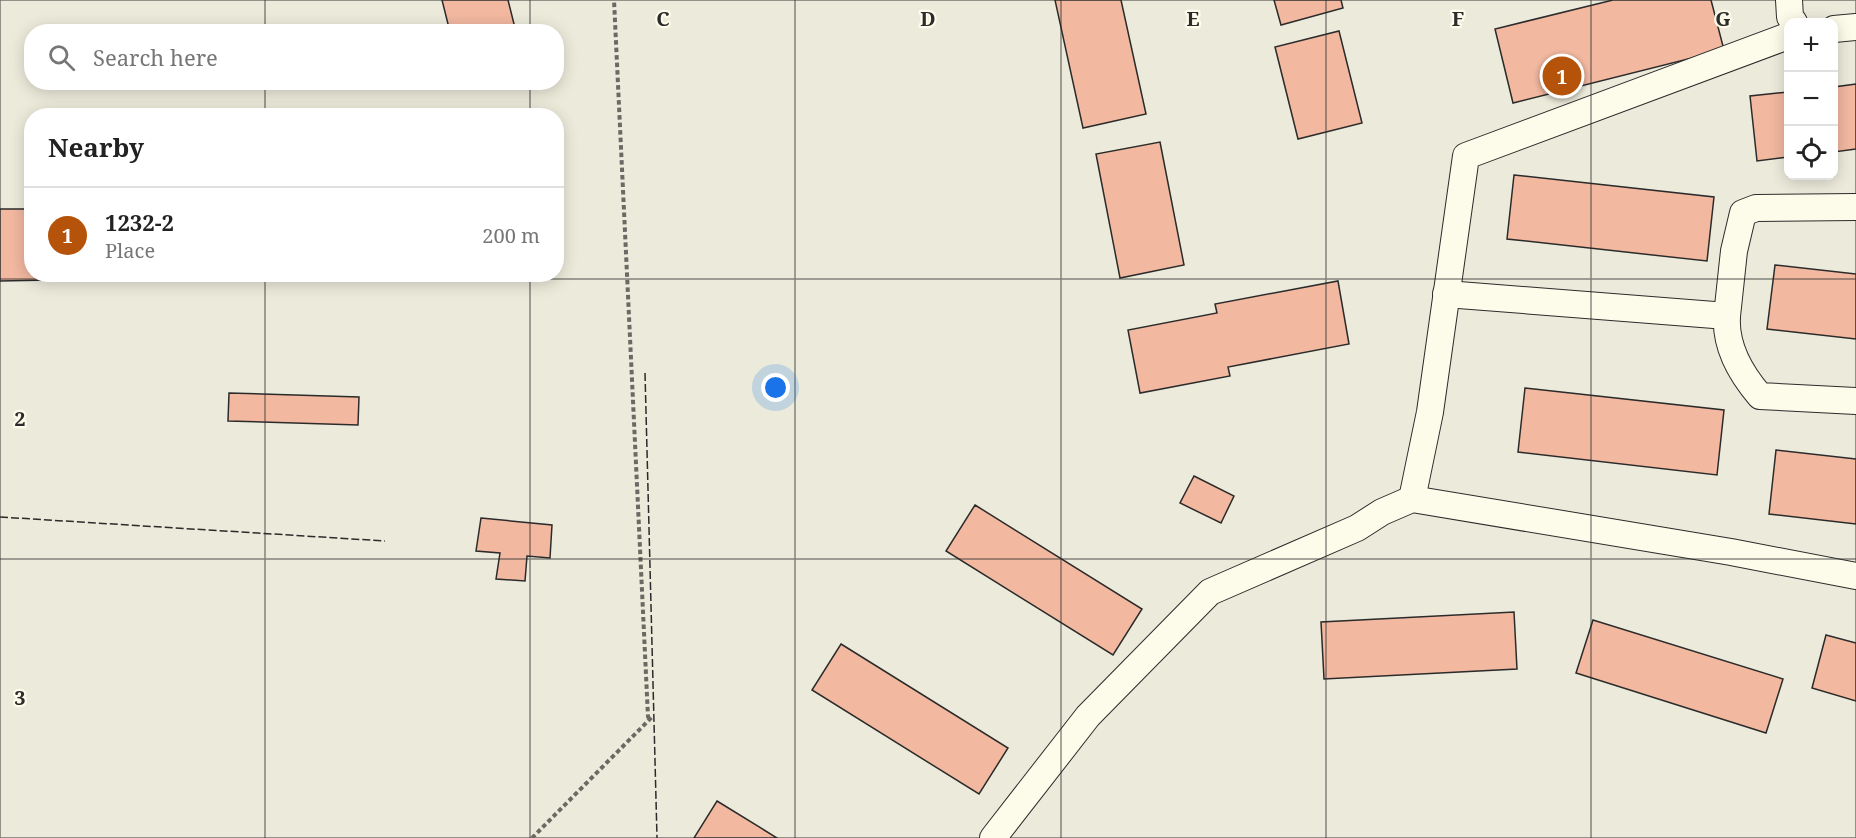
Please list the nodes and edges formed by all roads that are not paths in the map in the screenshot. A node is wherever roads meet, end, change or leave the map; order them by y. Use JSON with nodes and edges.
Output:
{"nodes":[{"id":1,"x":1789,"y":0,"type":"edge"},
{"id":2,"x":1791,"y":18,"type":"edge"},
{"id":3,"x":1856,"y":27,"type":"edge"},
{"id":4,"x":1838,"y":29,"type":"edge"},
{"id":5,"x":1784,"y":37,"type":"edge"},
{"id":6,"x":1856,"y":207,"type":"edge"},
{"id":7,"x":1446,"y":294,"type":"junction"},
{"id":8,"x":1727,"y":315,"type":"junction"},
{"id":9,"x":1856,"y":402,"type":"edge"},
{"id":10,"x":1412,"y":499,"type":"junction"},
{"id":11,"x":1856,"y":576,"type":"edge"},
{"id":12,"x":993,"y":838,"type":"edge"}],
"edges":[{"from":1,"to":2,"type":"street"},
{"from":3,"to":4,"type":"street"},
{"from":5,"to":7,"type":"street"},
{"from":6,"to":8,"type":"street"},
{"from":7,"to":8,"type":"street"},
{"from":7,"to":10,"type":"street"},
{"from":8,"to":9,"type":"street"},
{"from":10,"to":11,"type":"street"},
{"from":10,"to":12,"type":"street"}]}
